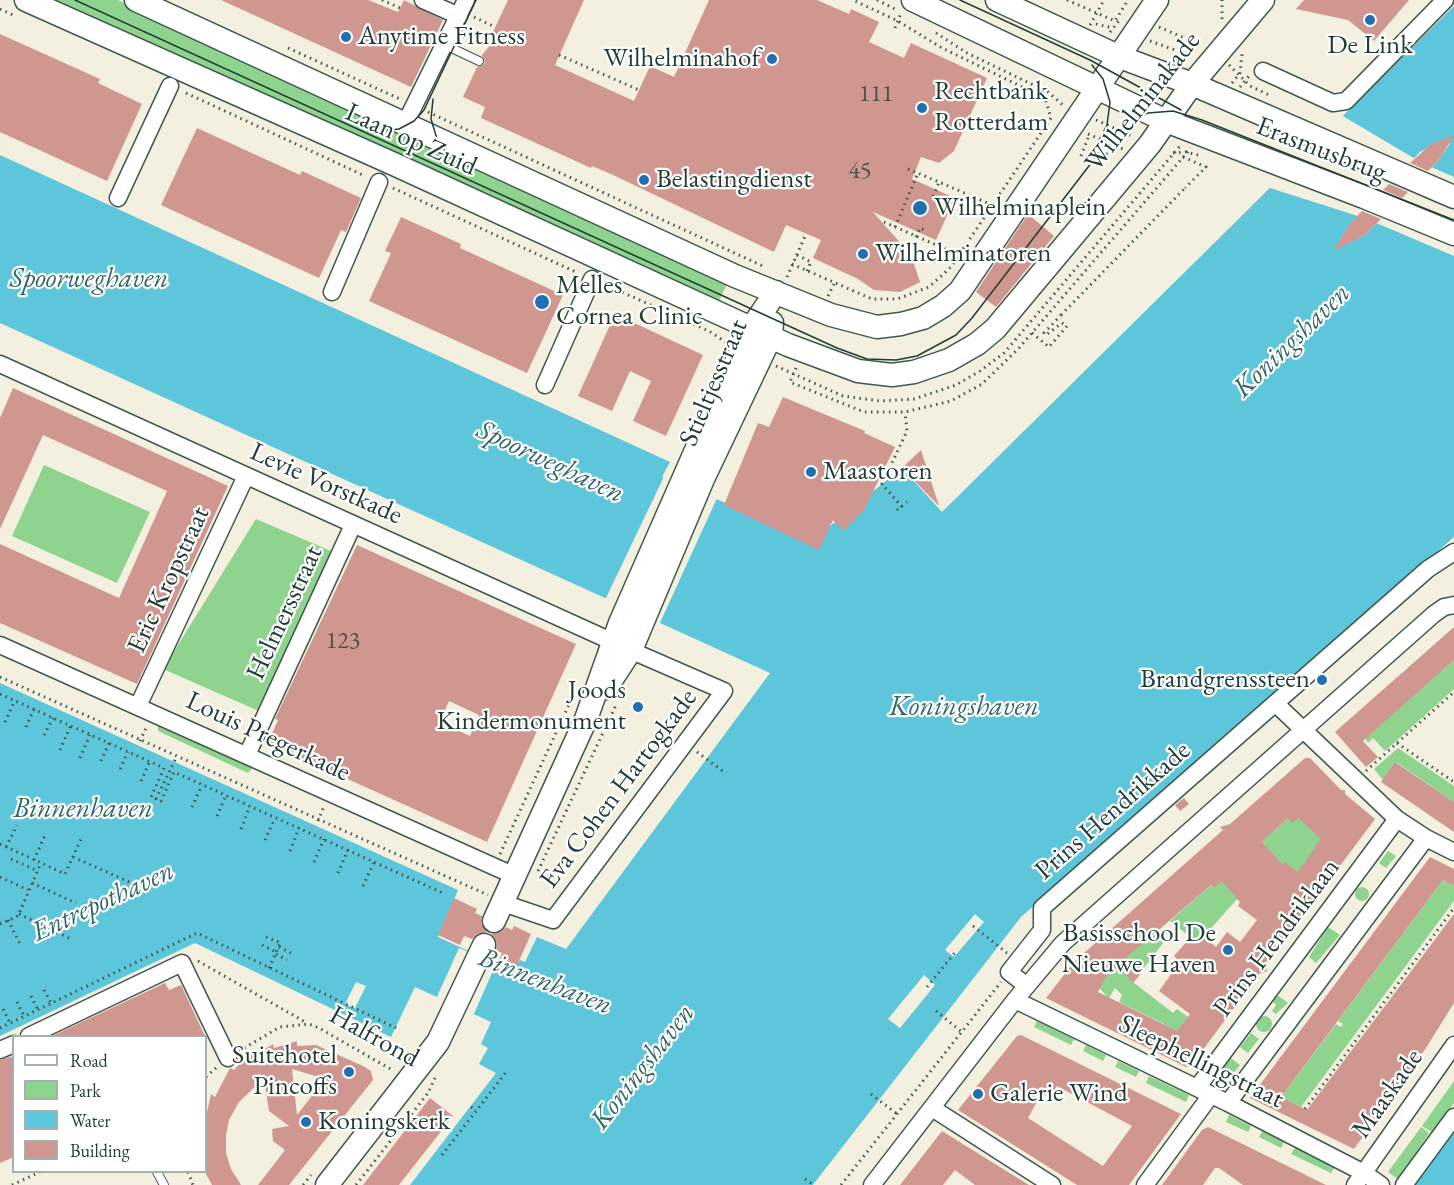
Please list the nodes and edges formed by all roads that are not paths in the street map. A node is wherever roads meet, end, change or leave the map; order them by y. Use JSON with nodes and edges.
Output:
{"nodes":[{"id":1,"x":136,"y":0,"type":"edge"},
{"id":2,"x":423,"y":0,"type":"edge"},
{"id":3,"x":997,"y":0,"type":"edge"},
{"id":4,"x":1157,"y":0,"type":"edge"},
{"id":5,"x":1445,"y":0,"type":"edge"},
{"id":6,"x":1259,"y":1,"type":"edge"},
{"id":7,"x":22,"y":9,"type":"edge"},
{"id":8,"x":462,"y":9,"type":"edge"},
{"id":9,"x":907,"y":9,"type":"edge"},
{"id":10,"x":445,"y":45,"type":"junction"},
{"id":11,"x":1120,"y":57,"type":"junction"},
{"id":12,"x":479,"y":61,"type":"dead end"},
{"id":13,"x":1263,"y":71,"type":"dead end"},
{"id":14,"x":1192,"y":84,"type":"junction"},
{"id":15,"x":170,"y":86,"type":"road end"},
{"id":16,"x":1097,"y":88,"type":"junction"},
{"id":17,"x":410,"y":115,"type":"junction"},
{"id":18,"x":1166,"y":121,"type":"junction"},
{"id":19,"x":379,"y":182,"type":"road end"},
{"id":20,"x":1454,"y":197,"type":"edge"},
{"id":21,"x":118,"y":198,"type":"dead end"},
{"id":22,"x":1454,"y":234,"type":"edge"},
{"id":23,"x":592,"y":279,"type":"road end"},
{"id":24,"x":781,"y":285,"type":"junction"},
{"id":25,"x":332,"y":292,"type":"dead end"},
{"id":26,"x":761,"y":331,"type":"junction"},
{"id":27,"x":0,"y":364,"type":"edge"},
{"id":28,"x":545,"y":385,"type":"dead end"},
{"id":29,"x":246,"y":476,"type":"junction"},
{"id":30,"x":353,"y":525,"type":"junction"},
{"id":31,"x":1454,"y":552,"type":"edge"},
{"id":32,"x":1449,"y":606,"type":"edge"},
{"id":33,"x":628,"y":640,"type":"junction"},
{"id":34,"x":0,"y":645,"type":"edge"},
{"id":35,"x":1275,"y":704,"type":"junction"},
{"id":36,"x":138,"y":706,"type":"junction"},
{"id":37,"x":1303,"y":730,"type":"junction"},
{"id":38,"x":247,"y":755,"type":"junction"},
{"id":39,"x":1397,"y":819,"type":"junction"},
{"id":40,"x":1426,"y":838,"type":"junction"},
{"id":41,"x":1454,"y":852,"type":"edge"},
{"id":42,"x":515,"y":873,"type":"junction"},
{"id":43,"x":494,"y":905,"type":"joint"},
{"id":44,"x":481,"y":950,"type":"dead end"},
{"id":45,"x":1027,"y":986,"type":"junction"},
{"id":46,"x":1015,"y":1000,"type":"junction"},
{"id":47,"x":31,"y":1035,"type":"edge"},
{"id":48,"x":1454,"y":1045,"type":"edge"},
{"id":49,"x":228,"y":1058,"type":"road end"},
{"id":50,"x":1204,"y":1091,"type":"junction"},
{"id":51,"x":1228,"y":1102,"type":"junction"},
{"id":52,"x":932,"y":1108,"type":"junction"},
{"id":53,"x":1454,"y":1117,"type":"edge"},
{"id":54,"x":1359,"y":1179,"type":"edge"},
{"id":55,"x":327,"y":1185,"type":"edge"},
{"id":56,"x":872,"y":1185,"type":"edge"},
{"id":57,"x":1052,"y":1185,"type":"edge"},
{"id":58,"x":1145,"y":1185,"type":"edge"},
{"id":59,"x":1381,"y":1185,"type":"edge"},
{"id":60,"x":1404,"y":1185,"type":"edge"}],
"edges":[{"from":1,"to":17,"type":"main road","name":"Laan op Zuid"},
{"from":2,"to":8,"type":"street"},
{"from":3,"to":11,"type":"main road","name":"Erasmusbrug"},
{"from":4,"to":11,"type":"main road","name":"Wilhelminakade"},
{"from":5,"to":13,"type":"street"},
{"from":6,"to":14,"type":"main road","name":"Wilhelminakade"},
{"from":7,"to":26,"type":"main road","name":"Laan op Zuid"},
{"from":8,"to":10,"type":"street"},
{"from":9,"to":16,"type":"main road","name":"Erasmusbrug"},
{"from":10,"to":12,"type":"lane"},
{"from":10,"to":17,"type":"street"},
{"from":11,"to":14,"type":"main road","name":"Erasmusbrug"},
{"from":11,"to":16,"type":"main road","name":"Wilhelminakade"},
{"from":14,"to":18,"type":"main road","name":"Wilhelminakade"},
{"from":14,"to":20,"type":"main road","name":"Erasmusbrug"},
{"from":15,"to":21,"type":"street"},
{"from":16,"to":18,"type":"main road","name":"Erasmusbrug"},
{"from":16,"to":24,"type":"main road","name":"Wilhelminakade"},
{"from":17,"to":24,"type":"main road","name":"Laan op Zuid"},
{"from":18,"to":22,"type":"main road","name":"Erasmusbrug"},
{"from":18,"to":26,"type":"main road","name":"Wilhelminakade"},
{"from":19,"to":25,"type":"street"},
{"from":23,"to":28,"type":"street"},
{"from":24,"to":26,"type":"main road","name":"Stieltjesstraat"},
{"from":26,"to":33,"type":"main road","name":"Stieltjesstraat"},
{"from":27,"to":29,"type":"street","name":"Levie Vorstkade"},
{"from":29,"to":30,"type":"street","name":"Levie Vorstkade"},
{"from":29,"to":36,"type":"street","name":"Eric Kropstraat"},
{"from":30,"to":33,"type":"street","name":"Levie Vorstkade"},
{"from":30,"to":38,"type":"street","name":"Helmersstraat"},
{"from":31,"to":35,"type":"street","name":"Prins Hendrikkade"},
{"from":32,"to":37,"type":"street"},
{"from":33,"to":42,"type":"main road"},
{"from":33,"to":43,"type":"street","name":"Eva Cohen Hartogkade"},
{"from":34,"to":36,"type":"street","name":"Louis Pregerkade"},
{"from":35,"to":37,"type":"street"},
{"from":35,"to":45,"type":"street","name":"Prins Hendrikkade"},
{"from":36,"to":38,"type":"street","name":"Louis Pregerkade"},
{"from":37,"to":39,"type":"street"},
{"from":37,"to":45,"type":"street"},
{"from":38,"to":42,"type":"street","name":"Louis Pregerkade"},
{"from":39,"to":40,"type":"street"},
{"from":39,"to":50,"type":"street","name":"Prins Hendriklaan"},
{"from":40,"to":41,"type":"street"},
{"from":40,"to":51,"type":"street"},
{"from":42,"to":43,"type":"main road"},
{"from":44,"to":55,"type":"main road"},
{"from":45,"to":46,"type":"street"},
{"from":46,"to":50,"type":"street","name":"Sleephellingstraat"},
{"from":46,"to":52,"type":"street"},
{"from":47,"to":49,"type":"street"},
{"from":48,"to":54,"type":"street","name":"Maaskade"},
{"from":50,"to":51,"type":"street","name":"Sleephellingstraat"},
{"from":50,"to":58,"type":"street","name":"Prins Hendriklaan"},
{"from":51,"to":54,"type":"street","name":"Sleephellingstraat"},
{"from":52,"to":56,"type":"street"},
{"from":52,"to":57,"type":"street"},
{"from":53,"to":60,"type":"street"},
{"from":54,"to":59,"type":"street","name":"Maaskade"}]}
